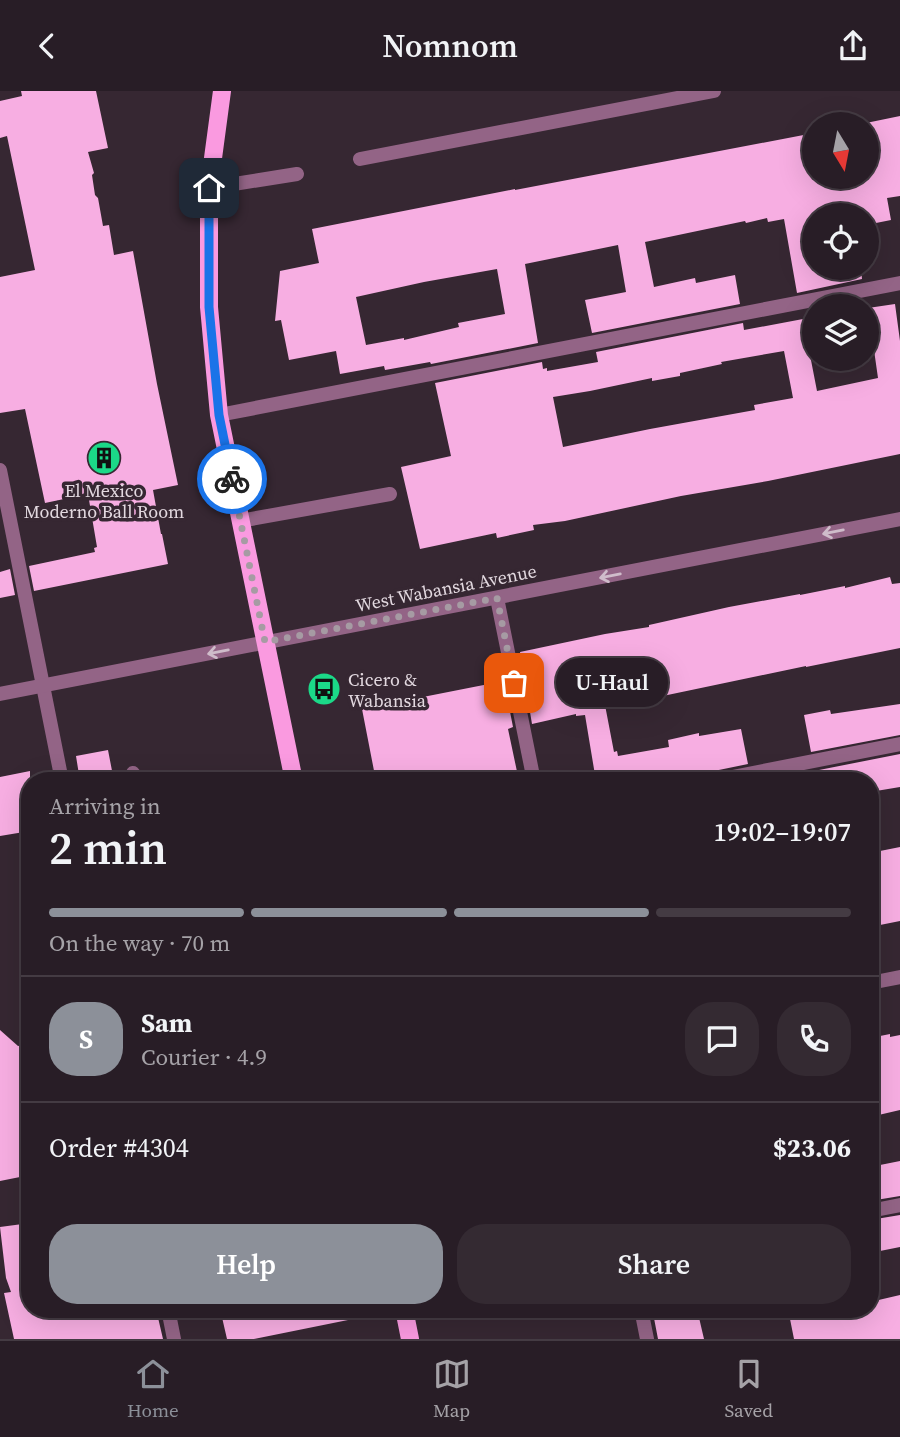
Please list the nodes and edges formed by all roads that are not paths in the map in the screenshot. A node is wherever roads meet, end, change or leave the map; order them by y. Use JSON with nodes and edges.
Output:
{"nodes":[{"id":1,"x":222,"y":91,"type":"edge"},
{"id":2,"x":714,"y":91,"type":"edge"},
{"id":3,"x":359,"y":159,"type":"dead end"},
{"id":4,"x":297,"y":174,"type":"dead end"},
{"id":5,"x":209,"y":188,"type":"junction"},
{"id":6,"x":900,"y":283,"type":"edge"},
{"id":7,"x":219,"y":415,"type":"junction"},
{"id":8,"x":0,"y":470,"type":"edge"},
{"id":9,"x":390,"y":494,"type":"dead end"},
{"id":10,"x":900,"y":519,"type":"edge"},
{"id":11,"x":240,"y":521,"type":"junction"},
{"id":12,"x":497,"y":598,"type":"junction"},
{"id":13,"x":265,"y":642,"type":"junction"},
{"id":14,"x":44,"y":685,"type":"junction"},
{"id":15,"x":0,"y":694,"type":"edge"},
{"id":16,"x":900,"y":744,"type":"edge"},
{"id":17,"x":60,"y":772,"type":"edge"},
{"id":18,"x":292,"y":772,"type":"edge"},
{"id":19,"x":532,"y":772,"type":"edge"},
{"id":20,"x":758,"y":772,"type":"edge"},
{"id":21,"x":900,"y":977,"type":"edge"},
{"id":22,"x":879,"y":981,"type":"edge"},
{"id":23,"x":900,"y":1205,"type":"edge"},
{"id":24,"x":879,"y":1209,"type":"edge"},
{"id":25,"x":169,"y":1318,"type":"edge"},
{"id":26,"x":406,"y":1318,"type":"edge"},
{"id":27,"x":643,"y":1318,"type":"edge"},
{"id":28,"x":173,"y":1339,"type":"edge"},
{"id":29,"x":410,"y":1339,"type":"edge"},
{"id":30,"x":648,"y":1339,"type":"edge"}],
"edges":[{"from":1,"to":5,"type":"main road"},
{"from":2,"to":3,"type":"street"},
{"from":4,"to":5,"type":"street"},
{"from":5,"to":7,"type":"main road"},
{"from":6,"to":7,"type":"street"},
{"from":7,"to":11,"type":"main road"},
{"from":8,"to":14,"type":"street"},
{"from":9,"to":11,"type":"street"},
{"from":10,"to":12,"type":"street","name":"West Wabansia Avenue","one_way":true},
{"from":11,"to":13,"type":"main road"},
{"from":12,"to":13,"type":"street","name":"West Wabansia Avenue"},
{"from":12,"to":19,"type":"street"},
{"from":13,"to":14,"type":"street","name":"West Wabansia Avenue","one_way":true},
{"from":13,"to":18,"type":"main road"},
{"from":14,"to":15,"type":"street","name":"West Wabansia Avenue"},
{"from":14,"to":17,"type":"street"},
{"from":16,"to":20,"type":"street"},
{"from":21,"to":22,"type":"street"},
{"from":23,"to":24,"type":"street"},
{"from":25,"to":28,"type":"street"},
{"from":26,"to":29,"type":"main road"},
{"from":27,"to":30,"type":"street"}]}
